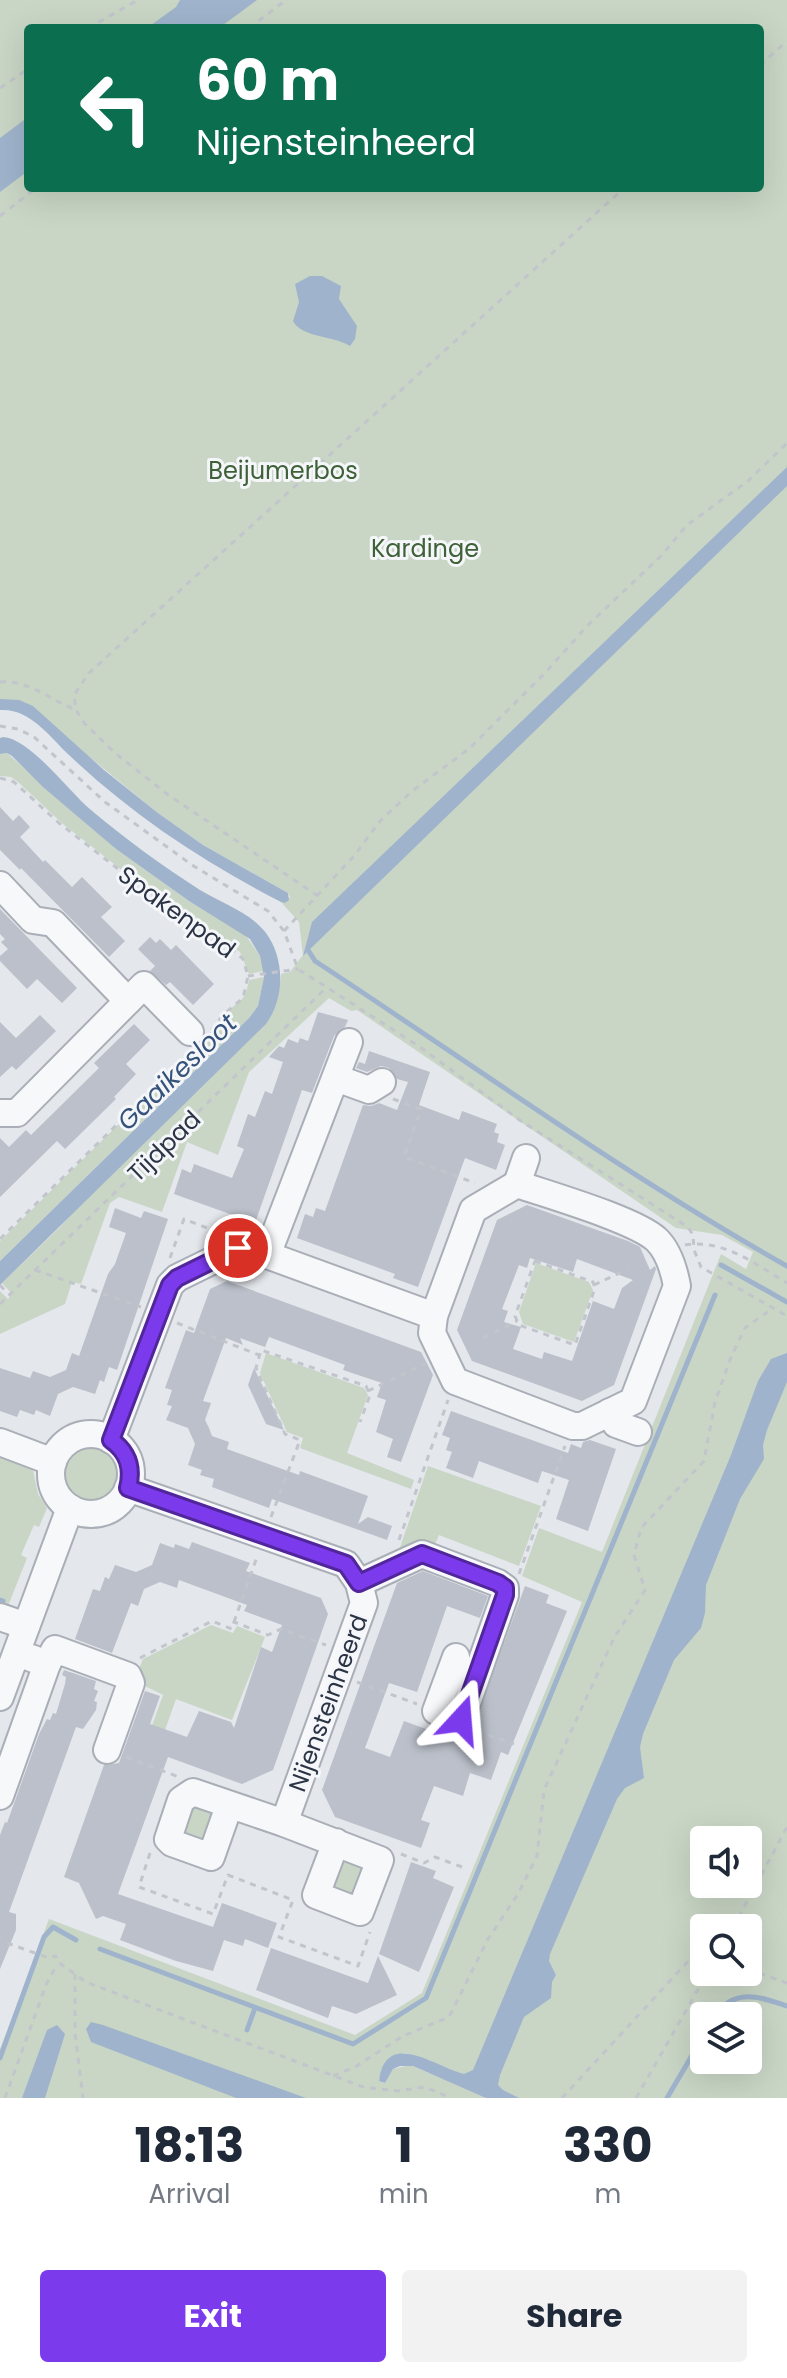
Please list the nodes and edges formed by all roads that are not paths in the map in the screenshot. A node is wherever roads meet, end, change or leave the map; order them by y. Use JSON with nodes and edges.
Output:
{"nodes":[{"id":1,"x":0,"y":885,"type":"edge"},
{"id":2,"x":128,"y":1001,"type":"junction"},
{"id":3,"x":194,"y":1041,"type":"road end"},
{"id":4,"x":349,"y":1042,"type":"dead end"},
{"id":5,"x":336,"y":1078,"type":"junction"},
{"id":6,"x":376,"y":1086,"type":"road end"},
{"id":7,"x":0,"y":1113,"type":"edge"},
{"id":8,"x":526,"y":1158,"type":"dead end"},
{"id":9,"x":509,"y":1188,"type":"junction"},
{"id":10,"x":267,"y":1255,"type":"junction"},
{"id":11,"x":434,"y":1316,"type":"junction"},
{"id":12,"x":610,"y":1412,"type":"junction"},
{"id":13,"x":638,"y":1432,"type":"dead end"},
{"id":14,"x":111,"y":1440,"type":"junction"},
{"id":15,"x":0,"y":1442,"type":"edge"},
{"id":16,"x":53,"y":1462,"type":"junction"},
{"id":17,"x":128,"y":1488,"type":"junction"},
{"id":18,"x":70,"y":1508,"type":"junction"},
{"id":19,"x":359,"y":1583,"type":"junction"},
{"id":20,"x":0,"y":1617,"type":"edge"},
{"id":21,"x":26,"y":1626,"type":"junction"},
{"id":22,"x":16,"y":1652,"type":"junction"},
{"id":23,"x":456,"y":1657,"type":"dead end"},
{"id":24,"x":47,"y":1664,"type":"junction"},
{"id":25,"x":0,"y":1697,"type":"edge"},
{"id":26,"x":107,"y":1750,"type":"road end"},
{"id":27,"x":0,"y":1796,"type":"edge"},
{"id":28,"x":229,"y":1806,"type":"junction"},
{"id":29,"x":284,"y":1823,"type":"junction"},
{"id":30,"x":336,"y":1842,"type":"junction"}],
"edges":[{"from":1,"to":2,"type":"street"},
{"from":2,"to":3,"type":"street"},
{"from":2,"to":7,"type":"street"},
{"from":4,"to":5,"type":"street"},
{"from":5,"to":6,"type":"street"},
{"from":5,"to":10,"type":"street"},
{"from":8,"to":9,"type":"street"},
{"from":9,"to":11,"type":"street"},
{"from":9,"to":12,"type":"street"},
{"from":10,"to":11,"type":"street"},
{"from":10,"to":14,"type":"street"},
{"from":11,"to":12,"type":"street"},
{"from":12,"to":13,"type":"street"},
{"from":14,"to":16,"type":"street"},
{"from":14,"to":17,"type":"street"},
{"from":15,"to":16,"type":"street"},
{"from":16,"to":18,"type":"street"},
{"from":17,"to":18,"type":"street"},
{"from":17,"to":19,"type":"street","name":"Nijensteinheerd"},
{"from":18,"to":21,"type":"street"},
{"from":19,"to":23,"type":"street","name":"Nijensteinheerd"},
{"from":19,"to":29,"type":"street","name":"Nijensteinheerd"},
{"from":20,"to":21,"type":"street"},
{"from":21,"to":22,"type":"street"},
{"from":22,"to":24,"type":"street"},
{"from":22,"to":25,"type":"street"},
{"from":24,"to":26,"type":"street"},
{"from":24,"to":27,"type":"street"},
{"from":28,"to":28,"type":"street","name":"Nijensteinheerd"},
{"from":28,"to":29,"type":"street","name":"Nijensteinheerd"},
{"from":29,"to":30,"type":"street","name":"Nijensteinheerd"},
{"from":30,"to":30,"type":"street","name":"Nijensteinheerd"}]}
